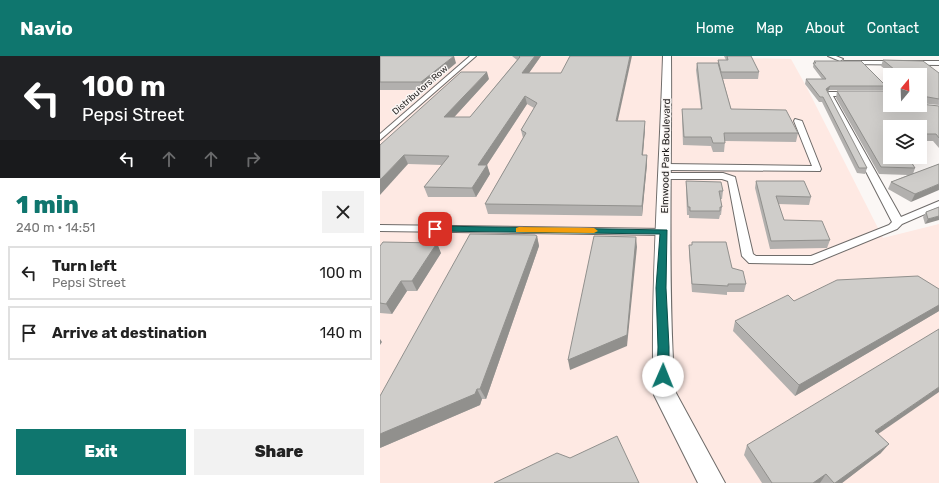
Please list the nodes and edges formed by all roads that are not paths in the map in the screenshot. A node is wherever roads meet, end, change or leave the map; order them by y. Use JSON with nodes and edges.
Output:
{"nodes":[{"id":1,"x":473,"y":56,"type":"edge"},
{"id":2,"x":667,"y":56,"type":"edge"},
{"id":3,"x":832,"y":56,"type":"edge"},
{"id":4,"x":921,"y":56,"type":"edge"},
{"id":5,"x":840,"y":59,"type":"edge"},
{"id":6,"x":824,"y":62,"type":"edge"},
{"id":7,"x":939,"y":63,"type":"edge"},
{"id":8,"x":860,"y":94,"type":"edge"},
{"id":9,"x":798,"y":121,"type":"dead end"},
{"id":10,"x":380,"y":138,"type":"edge"},
{"id":11,"x":666,"y":172,"type":"junction"},
{"id":12,"x":939,"y":204,"type":"edge"},
{"id":13,"x":898,"y":222,"type":"junction"},
{"id":14,"x":381,"y":230,"type":"edge"},
{"id":15,"x":664,"y":232,"type":"junction"},
{"id":16,"x":712,"y":483,"type":"edge"}],
"edges":[{"from":1,"to":10,"type":"street","name":"Distributors Row"},
{"from":2,"to":11,"type":"street","name":"Elmwood Park Boulevard"},
{"from":3,"to":5,"type":"street"},
{"from":4,"to":7,"type":"street"},
{"from":6,"to":7,"type":"street"},
{"from":8,"to":13,"type":"street"},
{"from":9,"to":11,"type":"street"},
{"from":11,"to":13,"type":"street"},
{"from":11,"to":15,"type":"street","name":"Elmwood Park Boulevard"},
{"from":12,"to":13,"type":"street"},
{"from":14,"to":15,"type":"street"},
{"from":15,"to":16,"type":"street","name":"Elmwood Park Boulevard"}]}
